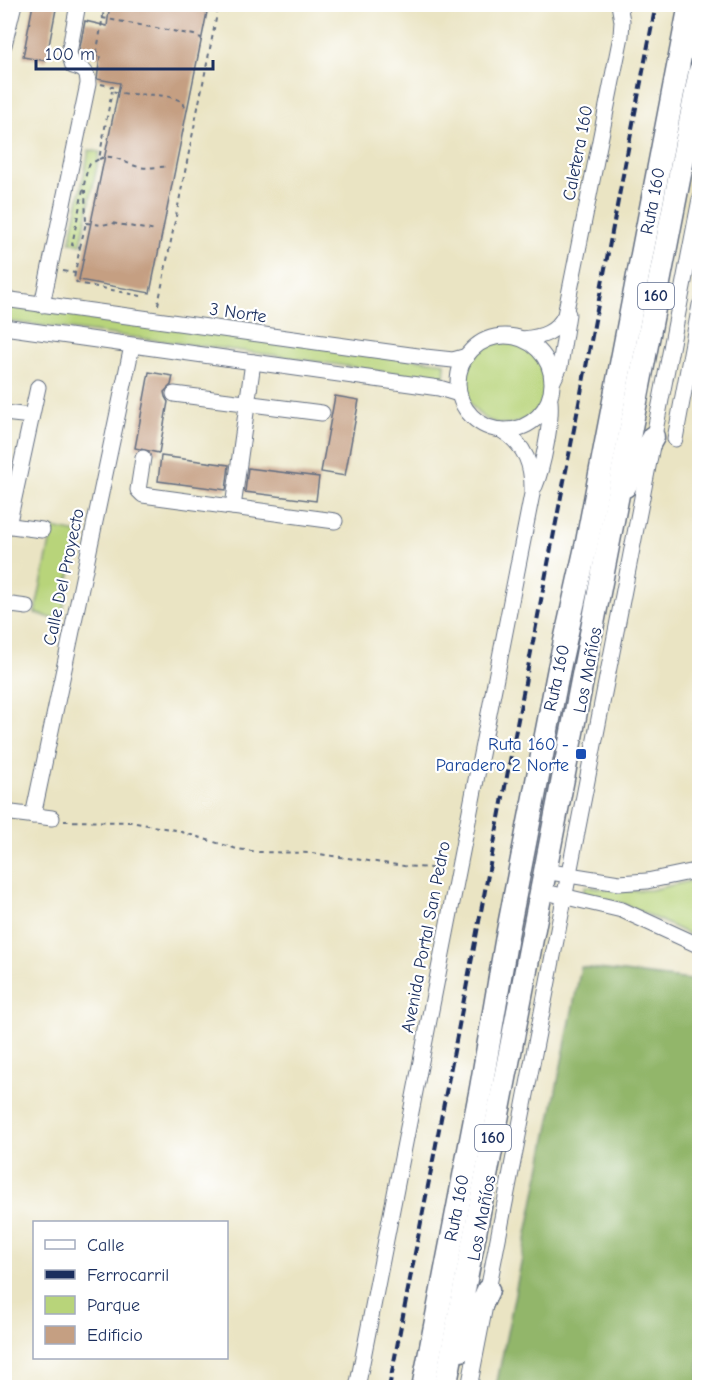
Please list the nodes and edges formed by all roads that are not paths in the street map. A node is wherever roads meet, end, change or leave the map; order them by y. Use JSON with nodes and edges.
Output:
{"nodes":[{"id":1,"x":14,"y":4,"type":"edge"},
{"id":2,"x":78,"y":4,"type":"edge"},
{"id":3,"x":619,"y":4,"type":"edge"},
{"id":4,"x":690,"y":4,"type":"edge"},
{"id":5,"x":4,"y":45,"type":"edge"},
{"id":6,"x":699,"y":71,"type":"edge"},
{"id":7,"x":699,"y":199,"type":"edge"},
{"id":8,"x":695,"y":242,"type":"edge"},
{"id":9,"x":4,"y":299,"type":"edge"},
{"id":10,"x":42,"y":305,"type":"junction"},
{"id":11,"x":699,"y":305,"type":"edge"},
{"id":12,"x":567,"y":308,"type":"junction"},
{"id":13,"x":4,"y":327,"type":"edge"},
{"id":14,"x":523,"y":339,"type":"junction"},
{"id":15,"x":132,"y":346,"type":"junction"},
{"id":16,"x":467,"y":356,"type":"junction"},
{"id":17,"x":254,"y":362,"type":"junction"},
{"id":18,"x":553,"y":381,"type":"junction"},
{"id":19,"x":38,"y":387,"type":"dead end"},
{"id":20,"x":174,"y":394,"type":"dead end"},
{"id":21,"x":459,"y":394,"type":"junction"},
{"id":22,"x":550,"y":398,"type":"junction"},
{"id":23,"x":248,"y":405,"type":"junction"},
{"id":24,"x":4,"y":413,"type":"edge"},
{"id":25,"x":322,"y":413,"type":"dead end"},
{"id":26,"x":32,"y":416,"type":"junction"},
{"id":27,"x":501,"y":430,"type":"junction"},
{"id":28,"x":664,"y":438,"type":"junction"},
{"id":29,"x":143,"y":458,"type":"dead end"},
{"id":30,"x":532,"y":494,"type":"junction"},
{"id":31,"x":615,"y":503,"type":"junction"},
{"id":32,"x":233,"y":507,"type":"junction"},
{"id":33,"x":335,"y":521,"type":"dead end"},
{"id":34,"x":6,"y":525,"type":"edge"},
{"id":35,"x":42,"y":530,"type":"dead end"},
{"id":36,"x":4,"y":604,"type":"edge"},
{"id":37,"x":27,"y":607,"type":"dead end"},
{"id":38,"x":4,"y":812,"type":"edge"},
{"id":39,"x":33,"y":816,"type":"junction"},
{"id":40,"x":52,"y":818,"type":"dead end"},
{"id":41,"x":699,"y":870,"type":"edge"},
{"id":42,"x":568,"y":875,"type":"junction"},
{"id":43,"x":518,"y":877,"type":"junction"},
{"id":44,"x":543,"y":881,"type":"junction"},
{"id":45,"x":564,"y":897,"type":"junction"},
{"id":46,"x":699,"y":946,"type":"edge"},
{"id":47,"x":488,"y":1290,"type":"junction"},
{"id":48,"x":445,"y":1386,"type":"edge"},
{"id":49,"x":357,"y":1388,"type":"edge"},
{"id":50,"x":423,"y":1388,"type":"edge"},
{"id":51,"x":469,"y":1388,"type":"edge"}],
"edges":[{"from":1,"to":5,"type":"street"},
{"from":2,"to":10,"type":"street"},
{"from":3,"to":12,"type":"street","name":"Caletera 160"},
{"from":4,"to":43,"type":"highway","name":"Ruta 160","number":"160"},
{"from":6,"to":31,"type":"highway","name":"Ruta 160","number":"160"},
{"from":7,"to":8,"type":"street","name":"Los Mañíos"},
{"from":8,"to":28,"type":"street","name":"Los Mañíos"},
{"from":9,"to":10,"type":"street","name":"3 Norte"},
{"from":10,"to":16,"type":"street","name":"3 Norte"},
{"from":11,"to":28,"type":"street"},
{"from":12,"to":14,"type":"street","name":"Caletera 160"},
{"from":12,"to":18,"type":"street","name":"Caletera 160"},
{"from":13,"to":15,"type":"street"},
{"from":14,"to":16,"type":"street"},
{"from":14,"to":18,"type":"street"},
{"from":15,"to":17,"type":"street"},
{"from":15,"to":39,"type":"street","name":"Calle Del Proyecto"},
{"from":16,"to":21,"type":"street"},
{"from":17,"to":21,"type":"street"},
{"from":17,"to":23,"type":"street"},
{"from":18,"to":22,"type":"street"},
{"from":19,"to":26,"type":"street"},
{"from":20,"to":23,"type":"street"},
{"from":21,"to":27,"type":"street"},
{"from":22,"to":27,"type":"street"},
{"from":22,"to":30,"type":"street","name":"Avenida Portal San Pedro"},
{"from":23,"to":25,"type":"street"},
{"from":23,"to":32,"type":"street"},
{"from":24,"to":26,"type":"street"},
{"from":26,"to":34,"type":"street"},
{"from":27,"to":30,"type":"street","name":"Avenida Portal San Pedro"},
{"from":28,"to":31,"type":"highway"},
{"from":28,"to":42,"type":"street","name":"Los Mañíos"},
{"from":29,"to":32,"type":"street"},
{"from":30,"to":49,"type":"street","name":"Avenida Portal San Pedro"},
{"from":31,"to":44,"type":"highway","name":"Ruta 160","number":"160"},
{"from":32,"to":33,"type":"street"},
{"from":34,"to":35,"type":"street"},
{"from":36,"to":37,"type":"street"},
{"from":38,"to":39,"type":"street"},
{"from":39,"to":40,"type":"street"},
{"from":41,"to":42,"type":"street"},
{"from":42,"to":44,"type":"street"},
{"from":42,"to":45,"type":"street","name":"Los Mañíos"},
{"from":43,"to":44,"type":"highway"},
{"from":43,"to":50,"type":"highway","name":"Ruta 160","number":"160"},
{"from":44,"to":45,"type":"street"},
{"from":44,"to":48,"type":"highway","name":"Ruta 160","number":"160"},
{"from":45,"to":46,"type":"street"},
{"from":45,"to":47,"type":"street","name":"Los Mañíos"},
{"from":47,"to":48,"type":"highway"},
{"from":47,"to":51,"type":"street","name":"Los Mañíos"}]}
